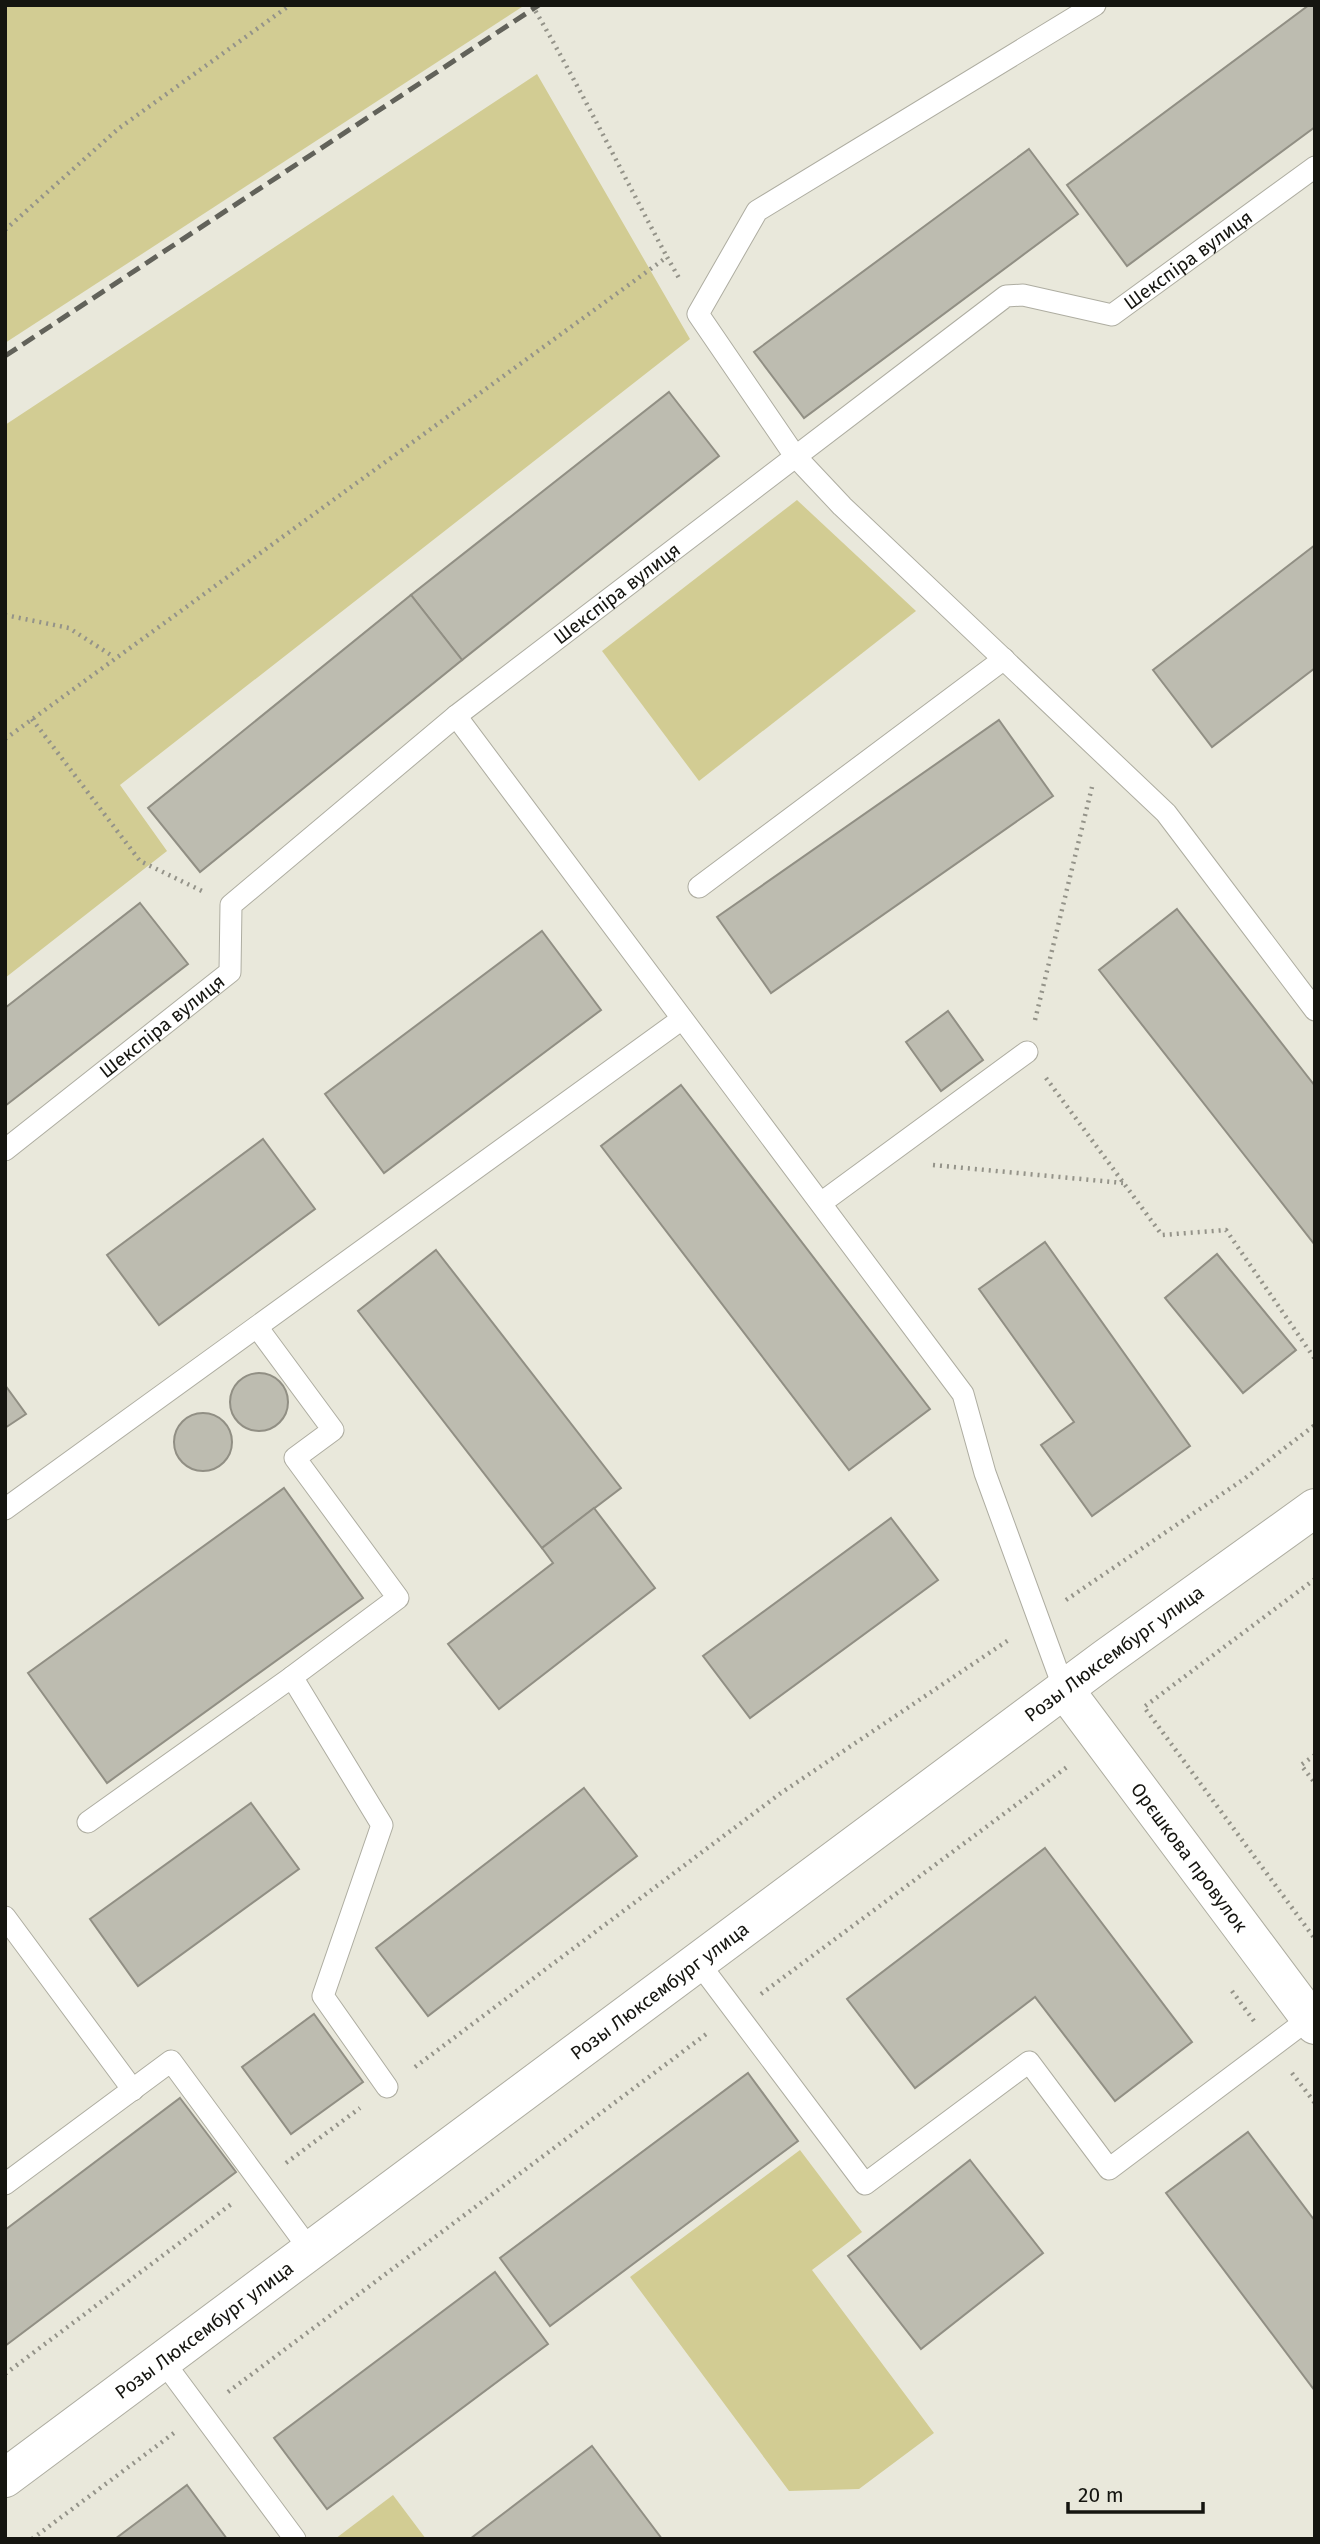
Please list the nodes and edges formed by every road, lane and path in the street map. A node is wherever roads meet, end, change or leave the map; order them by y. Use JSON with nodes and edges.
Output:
{"nodes":[{"id":1,"x":290,"y":5,"type":"edge"},
{"id":2,"x":532,"y":5,"type":"edge"},
{"id":3,"x":1095,"y":5,"type":"edge"},
{"id":4,"x":1315,"y":167,"type":"edge"},
{"id":5,"x":5,"y":230,"type":"edge"},
{"id":6,"x":667,"y":257,"type":"junction"},
{"id":7,"x":698,"y":314,"type":"junction"},
{"id":8,"x":795,"y":456,"type":"junction"},
{"id":9,"x":5,"y":615,"type":"edge"},
{"id":10,"x":114,"y":657,"type":"junction"},
{"id":11,"x":1004,"y":659,"type":"junction"},
{"id":12,"x":456,"y":716,"type":"junction"},
{"id":13,"x":32,"y":719,"type":"junction"},
{"id":14,"x":5,"y":739,"type":"edge"},
{"id":15,"x":1101,"y":750,"type":"junction"},
{"id":16,"x":699,"y":887,"type":"dead end"},
{"id":17,"x":231,"y":905,"type":"junction"},
{"id":18,"x":1315,"y":1010,"type":"edge"},
{"id":19,"x":682,"y":1019,"type":"junction"},
{"id":20,"x":1027,"y":1052,"type":"junction"},
{"id":21,"x":5,"y":1150,"type":"edge"},
{"id":22,"x":881,"y":1160,"type":"junction"},
{"id":23,"x":1124,"y":1183,"type":"junction"},
{"id":24,"x":821,"y":1203,"type":"junction"},
{"id":25,"x":257,"y":1327,"type":"junction"},
{"id":26,"x":1315,"y":1359,"type":"edge"},
{"id":27,"x":1315,"y":1425,"type":"edge"},
{"id":28,"x":1315,"y":1508,"type":"edge"},
{"id":29,"x":5,"y":1509,"type":"edge"},
{"id":30,"x":1315,"y":1579,"type":"edge"},
{"id":31,"x":1037,"y":1621,"type":"junction"},
{"id":32,"x":292,"y":1677,"type":"junction"},
{"id":33,"x":1064,"y":1689,"type":"junction"},
{"id":34,"x":1315,"y":1755,"type":"edge"},
{"id":35,"x":1066,"y":1765,"type":"dead end"},
{"id":36,"x":1315,"y":1783,"type":"edge"},
{"id":37,"x":88,"y":1822,"type":"dead end"},
{"id":38,"x":5,"y":1917,"type":"edge"},
{"id":39,"x":1315,"y":1939,"type":"edge"},
{"id":40,"x":698,"y":1962,"type":"junction"},
{"id":41,"x":736,"y":2012,"type":"junction"},
{"id":42,"x":1312,"y":2022,"type":"edge"},
{"id":43,"x":387,"y":2087,"type":"junction"},
{"id":44,"x":133,"y":2090,"type":"junction"},
{"id":45,"x":260,"y":2183,"type":"junction"},
{"id":46,"x":5,"y":2184,"type":"edge"},
{"id":47,"x":310,"y":2250,"type":"junction"},
{"id":48,"x":163,"y":2361,"type":"junction"},
{"id":49,"x":5,"y":2374,"type":"edge"},
{"id":50,"x":201,"y":2412,"type":"junction"},
{"id":51,"x":5,"y":2478,"type":"edge"},
{"id":52,"x":32,"y":2539,"type":"edge"},
{"id":53,"x":295,"y":2539,"type":"edge"}],
"edges":[{"from":1,"to":5,"type":"path"},
{"from":2,"to":6,"type":"path"},
{"from":3,"to":7,"type":"lane"},
{"from":4,"to":8,"type":"lane","name":"Шекспіра вулиця"},
{"from":6,"to":7,"type":"path"},
{"from":6,"to":10,"type":"path"},
{"from":7,"to":8,"type":"lane"},
{"from":8,"to":11,"type":"lane"},
{"from":8,"to":12,"type":"lane","name":"Шекспіра вулиця"},
{"from":9,"to":10,"type":"path"},
{"from":10,"to":13,"type":"path"},
{"from":11,"to":15,"type":"lane"},
{"from":11,"to":16,"type":"lane"},
{"from":12,"to":17,"type":"lane","name":"Шекспіра вулиця"},
{"from":12,"to":19,"type":"lane"},
{"from":13,"to":14,"type":"path"},
{"from":13,"to":17,"type":"path"},
{"from":15,"to":18,"type":"lane"},
{"from":15,"to":20,"type":"path"},
{"from":17,"to":21,"type":"lane","name":"Шекспіра вулиця"},
{"from":19,"to":24,"type":"lane"},
{"from":19,"to":25,"type":"lane"},
{"from":20,"to":22,"type":"lane"},
{"from":20,"to":23,"type":"path"},
{"from":22,"to":23,"type":"path"},
{"from":22,"to":24,"type":"lane"},
{"from":23,"to":26,"type":"path"},
{"from":24,"to":31,"type":"lane"},
{"from":25,"to":29,"type":"lane"},
{"from":25,"to":32,"type":"lane"},
{"from":27,"to":31,"type":"path"},
{"from":28,"to":33,"type":"street","name":"Розы Люксембург улица"},
{"from":30,"to":39,"type":"path"},
{"from":31,"to":33,"type":"lane"},
{"from":31,"to":43,"type":"path"},
{"from":32,"to":37,"type":"lane"},
{"from":32,"to":43,"type":"lane"},
{"from":33,"to":40,"type":"street","name":"Розы Люксембург улица"},
{"from":33,"to":42,"type":"street","name":"Орєшкова провулок"},
{"from":34,"to":36,"type":"path"},
{"from":35,"to":41,"type":"path"},
{"from":38,"to":44,"type":"lane"},
{"from":40,"to":41,"type":"lane"},
{"from":40,"to":47,"type":"street","name":"Розы Люксембург улица"},
{"from":41,"to":42,"type":"lane"},
{"from":41,"to":50,"type":"path"},
{"from":43,"to":45,"type":"path"},
{"from":44,"to":45,"type":"lane"},
{"from":44,"to":46,"type":"lane"},
{"from":45,"to":47,"type":"lane"},
{"from":45,"to":49,"type":"path"},
{"from":47,"to":48,"type":"street","name":"Розы Люксембург улица"},
{"from":48,"to":50,"type":"lane"},
{"from":48,"to":51,"type":"street","name":"Розы Люксембург улица"},
{"from":50,"to":52,"type":"path"},
{"from":50,"to":53,"type":"lane"}]}
